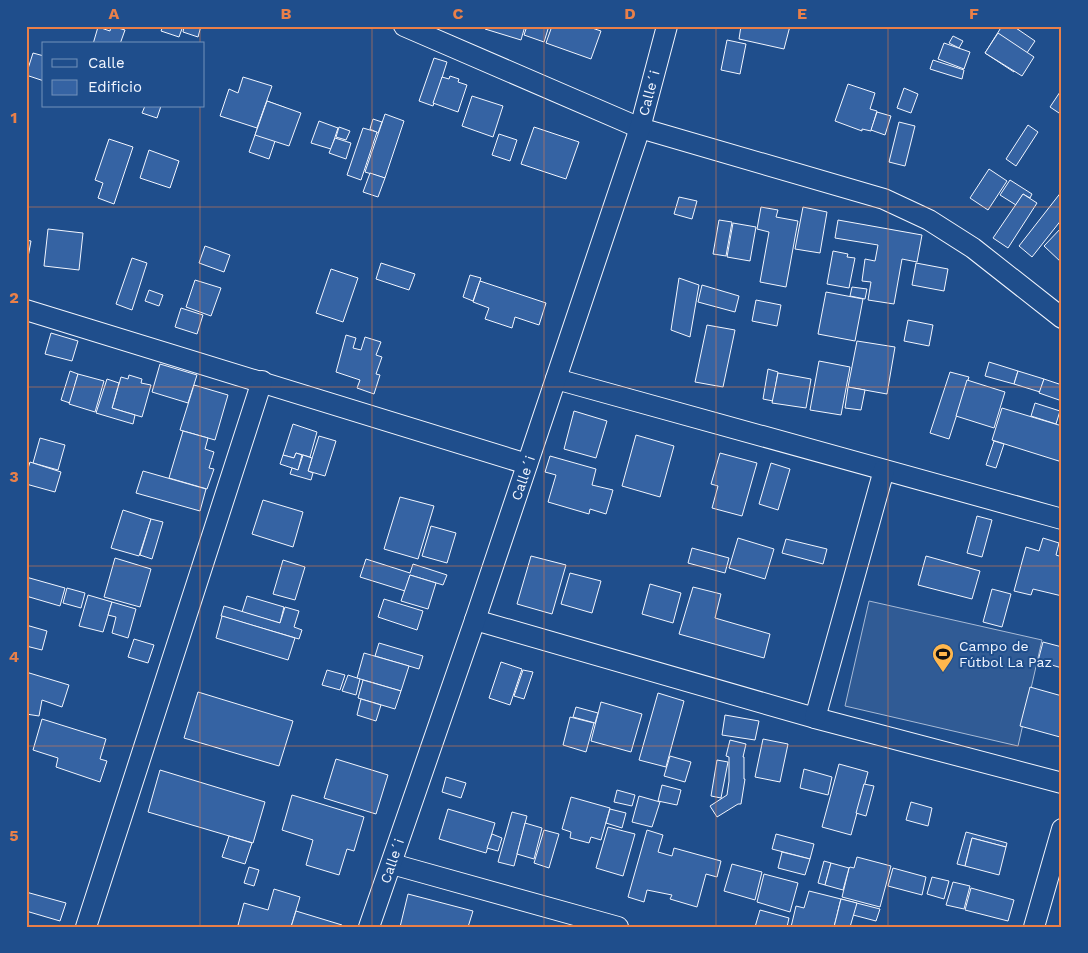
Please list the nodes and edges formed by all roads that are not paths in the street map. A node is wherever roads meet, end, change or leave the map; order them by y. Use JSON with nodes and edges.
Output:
{"nodes":[{"id":1,"x":404,"y":26,"type":"edge"},
{"id":2,"x":667,"y":26,"type":"edge"},
{"id":3,"x":640,"y":128,"type":"junction"},
{"id":4,"x":26,"y":310,"type":"edge"},
{"id":5,"x":1062,"y":318,"type":"edge"},
{"id":6,"x":556,"y":379,"type":"junction"},
{"id":7,"x":262,"y":381,"type":"junction"},
{"id":8,"x":527,"y":464,"type":"junction"},
{"id":9,"x":884,"y":470,"type":"junction"},
{"id":10,"x":1062,"y":519,"type":"edge"},
{"id":11,"x":475,"y":620,"type":"junction"},
{"id":12,"x":815,"y":718,"type":"junction"},
{"id":13,"x":1062,"y":783,"type":"edge"},
{"id":14,"x":1062,"y":829,"type":"edge"},
{"id":15,"x":392,"y":864,"type":"junction"},
{"id":16,"x":86,"y":927,"type":"edge"},
{"id":17,"x":369,"y":927,"type":"edge"},
{"id":18,"x":618,"y":927,"type":"edge"},
{"id":19,"x":1034,"y":927,"type":"edge"}],
"edges":[{"from":1,"to":3,"type":"street"},
{"from":2,"to":3,"type":"street","name":"Calle´i"},
{"from":3,"to":5,"type":"street"},
{"from":3,"to":6,"type":"street","name":"Calle´i"},
{"from":4,"to":7,"type":"street"},
{"from":6,"to":8,"type":"street","name":"Calle´i"},
{"from":6,"to":9,"type":"street"},
{"from":7,"to":8,"type":"street"},
{"from":7,"to":16,"type":"street"},
{"from":8,"to":11,"type":"street","name":"Calle´i"},
{"from":9,"to":10,"type":"street"},
{"from":9,"to":12,"type":"street"},
{"from":11,"to":12,"type":"street"},
{"from":11,"to":15,"type":"street","name":"Calle´i"},
{"from":12,"to":13,"type":"street"},
{"from":14,"to":19,"type":"street"},
{"from":15,"to":17,"type":"street","name":"Calle´i"},
{"from":15,"to":18,"type":"street"}]}
